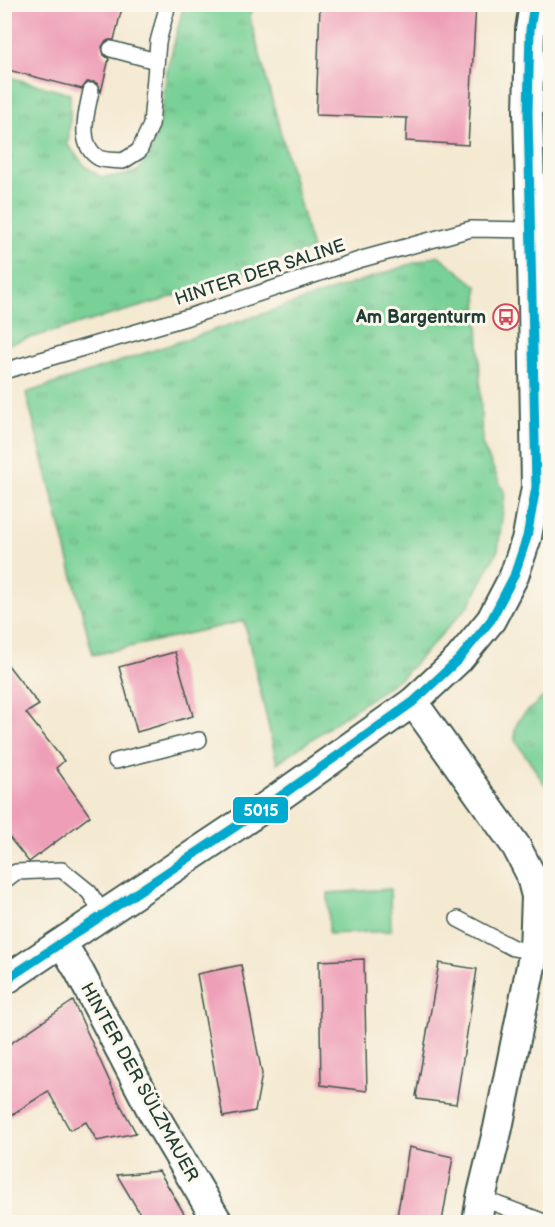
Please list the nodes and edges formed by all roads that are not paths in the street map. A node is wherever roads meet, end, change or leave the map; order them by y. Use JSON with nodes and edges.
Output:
{"nodes":[{"id":1,"x":168,"y":4,"type":"edge"},
{"id":2,"x":534,"y":4,"type":"edge"},
{"id":3,"x":111,"y":49,"type":"dead end"},
{"id":4,"x":156,"y":61,"type":"junction"},
{"id":5,"x":91,"y":91,"type":"dead end"},
{"id":6,"x":541,"y":232,"type":"edge"},
{"id":7,"x":4,"y":371,"type":"edge"},
{"id":8,"x":413,"y":702,"type":"junction"},
{"id":9,"x":199,"y":740,"type":"dead end"},
{"id":10,"x":116,"y":761,"type":"dead end"},
{"id":11,"x":4,"y":881,"type":"edge"},
{"id":12,"x":104,"y":915,"type":"junction"},
{"id":13,"x":458,"y":919,"type":"dead end"},
{"id":14,"x":62,"y":943,"type":"junction"},
{"id":15,"x":542,"y":953,"type":"edge"},
{"id":16,"x":4,"y":981,"type":"edge"},
{"id":17,"x":479,"y":1210,"type":"edge"},
{"id":18,"x":218,"y":1222,"type":"edge"},
{"id":19,"x":544,"y":1222,"type":"edge"}],
"edges":[{"from":1,"to":4,"type":"lane"},
{"from":2,"to":6,"type":"street"},
{"from":3,"to":4,"type":"lane"},
{"from":4,"to":5,"type":"lane"},
{"from":6,"to":7,"type":"lane","name":"HINTER DER SALINE"},
{"from":6,"to":8,"type":"street"},
{"from":8,"to":12,"type":"street"},
{"from":8,"to":15,"type":"street"},
{"from":9,"to":10,"type":"lane"},
{"from":11,"to":12,"type":"lane"},
{"from":12,"to":14,"type":"street"},
{"from":13,"to":15,"type":"lane"},
{"from":14,"to":16,"type":"street"},
{"from":14,"to":18,"type":"street","name":"HINTER DER SÜLZMAUER"},
{"from":15,"to":17,"type":"street"},
{"from":17,"to":19,"type":"lane"}]}
